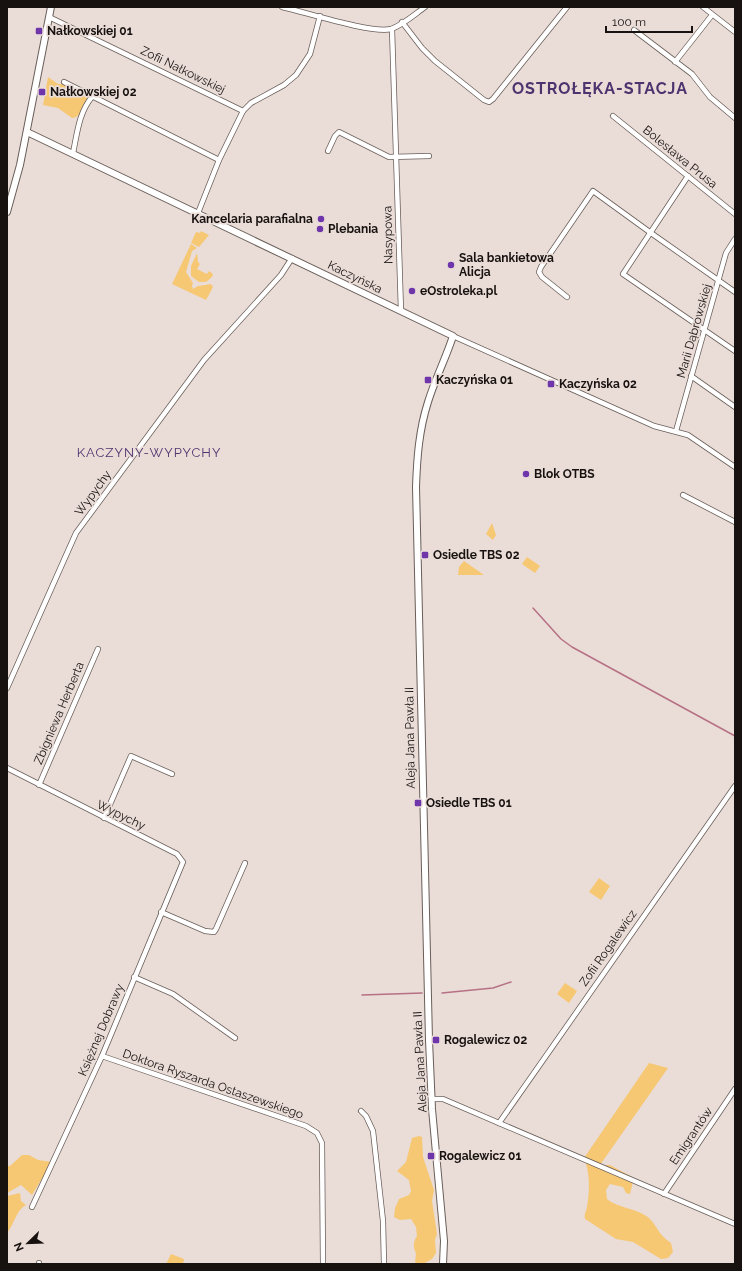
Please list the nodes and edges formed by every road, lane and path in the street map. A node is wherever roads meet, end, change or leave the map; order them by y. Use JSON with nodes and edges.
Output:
{"nodes":[{"id":1,"x":51,"y":7,"type":"edge"},
{"id":2,"x":282,"y":7,"type":"edge"},
{"id":3,"x":425,"y":7,"type":"edge"},
{"id":4,"x":567,"y":7,"type":"edge"},
{"id":5,"x":703,"y":7,"type":"edge"},
{"id":6,"x":712,"y":15,"type":"junction"},
{"id":7,"x":320,"y":16,"type":"junction"},
{"id":8,"x":49,"y":17,"type":"junction"},
{"id":9,"x":402,"y":22,"type":"junction"},
{"id":10,"x":392,"y":29,"type":"junction"},
{"id":11,"x":634,"y":30,"type":"dead end"},
{"id":12,"x":735,"y":32,"type":"edge"},
{"id":13,"x":675,"y":62,"type":"junction"},
{"id":14,"x":64,"y":82,"type":"dead end"},
{"id":15,"x":92,"y":97,"type":"junction"},
{"id":16,"x":243,"y":110,"type":"junction"},
{"id":17,"x":613,"y":116,"type":"dead end"},
{"id":18,"x":735,"y":118,"type":"edge"},
{"id":19,"x":27,"y":132,"type":"junction"},
{"id":20,"x":328,"y":151,"type":"dead end"},
{"id":21,"x":73,"y":153,"type":"junction"},
{"id":22,"x":429,"y":156,"type":"dead end"},
{"id":23,"x":396,"y":158,"type":"junction"},
{"id":24,"x":219,"y":160,"type":"junction"},
{"id":25,"x":688,"y":176,"type":"junction"},
{"id":26,"x":7,"y":212,"type":"edge"},
{"id":27,"x":198,"y":213,"type":"junction"},
{"id":28,"x":735,"y":214,"type":"edge"},
{"id":29,"x":651,"y":233,"type":"junction"},
{"id":30,"x":735,"y":239,"type":"edge"},
{"id":31,"x":292,"y":258,"type":"junction"},
{"id":32,"x":718,"y":280,"type":"junction"},
{"id":33,"x":735,"y":292,"type":"edge"},
{"id":34,"x":567,"y":297,"type":"dead end"},
{"id":35,"x":401,"y":311,"type":"junction"},
{"id":36,"x":704,"y":330,"type":"junction"},
{"id":37,"x":453,"y":336,"type":"junction"},
{"id":38,"x":735,"y":351,"type":"edge"},
{"id":39,"x":691,"y":376,"type":"junction"},
{"id":40,"x":735,"y":407,"type":"edge"},
{"id":41,"x":676,"y":431,"type":"junction"},
{"id":42,"x":735,"y":467,"type":"edge"},
{"id":43,"x":683,"y":495,"type":"dead end"},
{"id":44,"x":735,"y":522,"type":"edge"},
{"id":45,"x":98,"y":649,"type":"dead end"},
{"id":46,"x":7,"y":688,"type":"edge"},
{"id":47,"x":7,"y":768,"type":"edge"},
{"id":48,"x":172,"y":774,"type":"dead end"},
{"id":49,"x":39,"y":785,"type":"junction"},
{"id":50,"x":735,"y":786,"type":"edge"},
{"id":51,"x":104,"y":818,"type":"junction"},
{"id":52,"x":182,"y":859,"type":"joint"},
{"id":53,"x":245,"y":863,"type":"dead end"},
{"id":54,"x":161,"y":912,"type":"junction"},
{"id":55,"x":134,"y":977,"type":"junction"},
{"id":56,"x":235,"y":1038,"type":"dead end"},
{"id":57,"x":102,"y":1056,"type":"junction"},
{"id":58,"x":735,"y":1089,"type":"edge"},
{"id":59,"x":432,"y":1099,"type":"junction"},
{"id":60,"x":361,"y":1111,"type":"dead end"},
{"id":61,"x":499,"y":1123,"type":"junction"},
{"id":62,"x":664,"y":1194,"type":"junction"},
{"id":63,"x":32,"y":1207,"type":"dead end"},
{"id":64,"x":735,"y":1224,"type":"edge"},
{"id":65,"x":323,"y":1264,"type":"edge"},
{"id":66,"x":384,"y":1264,"type":"edge"},
{"id":67,"x":443,"y":1264,"type":"edge"}],
"edges":[{"from":1,"to":8,"type":"street"},
{"from":2,"to":7,"type":"street"},
{"from":3,"to":9,"type":"street"},
{"from":4,"to":9,"type":"street"},
{"from":5,"to":6,"type":"street"},
{"from":6,"to":12,"type":"street"},
{"from":6,"to":13,"type":"street"},
{"from":7,"to":10,"type":"street"},
{"from":7,"to":16,"type":"street"},
{"from":8,"to":16,"type":"street","name":"Zofii Nałkowskiej"},
{"from":8,"to":19,"type":"street"},
{"from":9,"to":10,"type":"street"},
{"from":10,"to":23,"type":"street","name":"Nasypowa"},
{"from":11,"to":13,"type":"street"},
{"from":13,"to":18,"type":"street"},
{"from":14,"to":15,"type":"street"},
{"from":15,"to":21,"type":"street"},
{"from":15,"to":24,"type":"street"},
{"from":16,"to":24,"type":"street"},
{"from":17,"to":25,"type":"street","name":"Bolesława Prusa"},
{"from":19,"to":21,"type":"street","name":"Kaczyńska"},
{"from":19,"to":26,"type":"street"},
{"from":20,"to":23,"type":"street"},
{"from":21,"to":27,"type":"street","name":"Kaczyńska"},
{"from":22,"to":23,"type":"street"},
{"from":23,"to":35,"type":"street","name":"Nasypowa"},
{"from":24,"to":27,"type":"street"},
{"from":25,"to":28,"type":"street","name":"Bolesława Prusa"},
{"from":25,"to":29,"type":"street"},
{"from":27,"to":31,"type":"street","name":"Kaczyńska"},
{"from":29,"to":32,"type":"street"},
{"from":29,"to":34,"type":"street"},
{"from":29,"to":36,"type":"street"},
{"from":30,"to":32,"type":"street","name":"Marii Dąbrowskiej"},
{"from":31,"to":35,"type":"street","name":"Kaczyńska"},
{"from":31,"to":46,"type":"street","name":"Wypychy"},
{"from":32,"to":33,"type":"street"},
{"from":32,"to":36,"type":"street","name":"Marii Dąbrowskiej"},
{"from":35,"to":37,"type":"street","name":"Kaczyńska"},
{"from":36,"to":38,"type":"street"},
{"from":36,"to":39,"type":"street","name":"Marii Dąbrowskiej"},
{"from":37,"to":41,"type":"street","name":"Kaczyńska"},
{"from":37,"to":59,"type":"street","name":"Aleja Jana Pawła II"},
{"from":39,"to":40,"type":"street"},
{"from":39,"to":41,"type":"street","name":"Marii Dąbrowskiej"},
{"from":41,"to":42,"type":"street","name":"Kaczyńska"},
{"from":43,"to":44,"type":"street"},
{"from":45,"to":49,"type":"street","name":"Zbigniewa Herberta"},
{"from":47,"to":49,"type":"street","name":"Wypychy"},
{"from":48,"to":51,"type":"street"},
{"from":49,"to":51,"type":"street","name":"Wypychy"},
{"from":50,"to":61,"type":"street","name":"Zofii Rogalewicz"},
{"from":51,"to":52,"type":"street","name":"Wypychy"},
{"from":52,"to":54,"type":"street","name":"Księżnej Dobrawy"},
{"from":53,"to":54,"type":"street"},
{"from":54,"to":55,"type":"street","name":"Księżnej Dobrawy"},
{"from":55,"to":56,"type":"street"},
{"from":55,"to":57,"type":"street","name":"Księżnej Dobrawy"},
{"from":57,"to":63,"type":"street","name":"Księżnej Dobrawy"},
{"from":57,"to":65,"type":"street","name":"Doktora Ryszarda Ostaszewskiego"},
{"from":58,"to":62,"type":"street","name":"Emigrantów"},
{"from":59,"to":61,"type":"street"},
{"from":59,"to":67,"type":"street","name":"Aleja Jana Pawła II"},
{"from":60,"to":66,"type":"street"},
{"from":61,"to":62,"type":"street"},
{"from":62,"to":64,"type":"street"}]}
